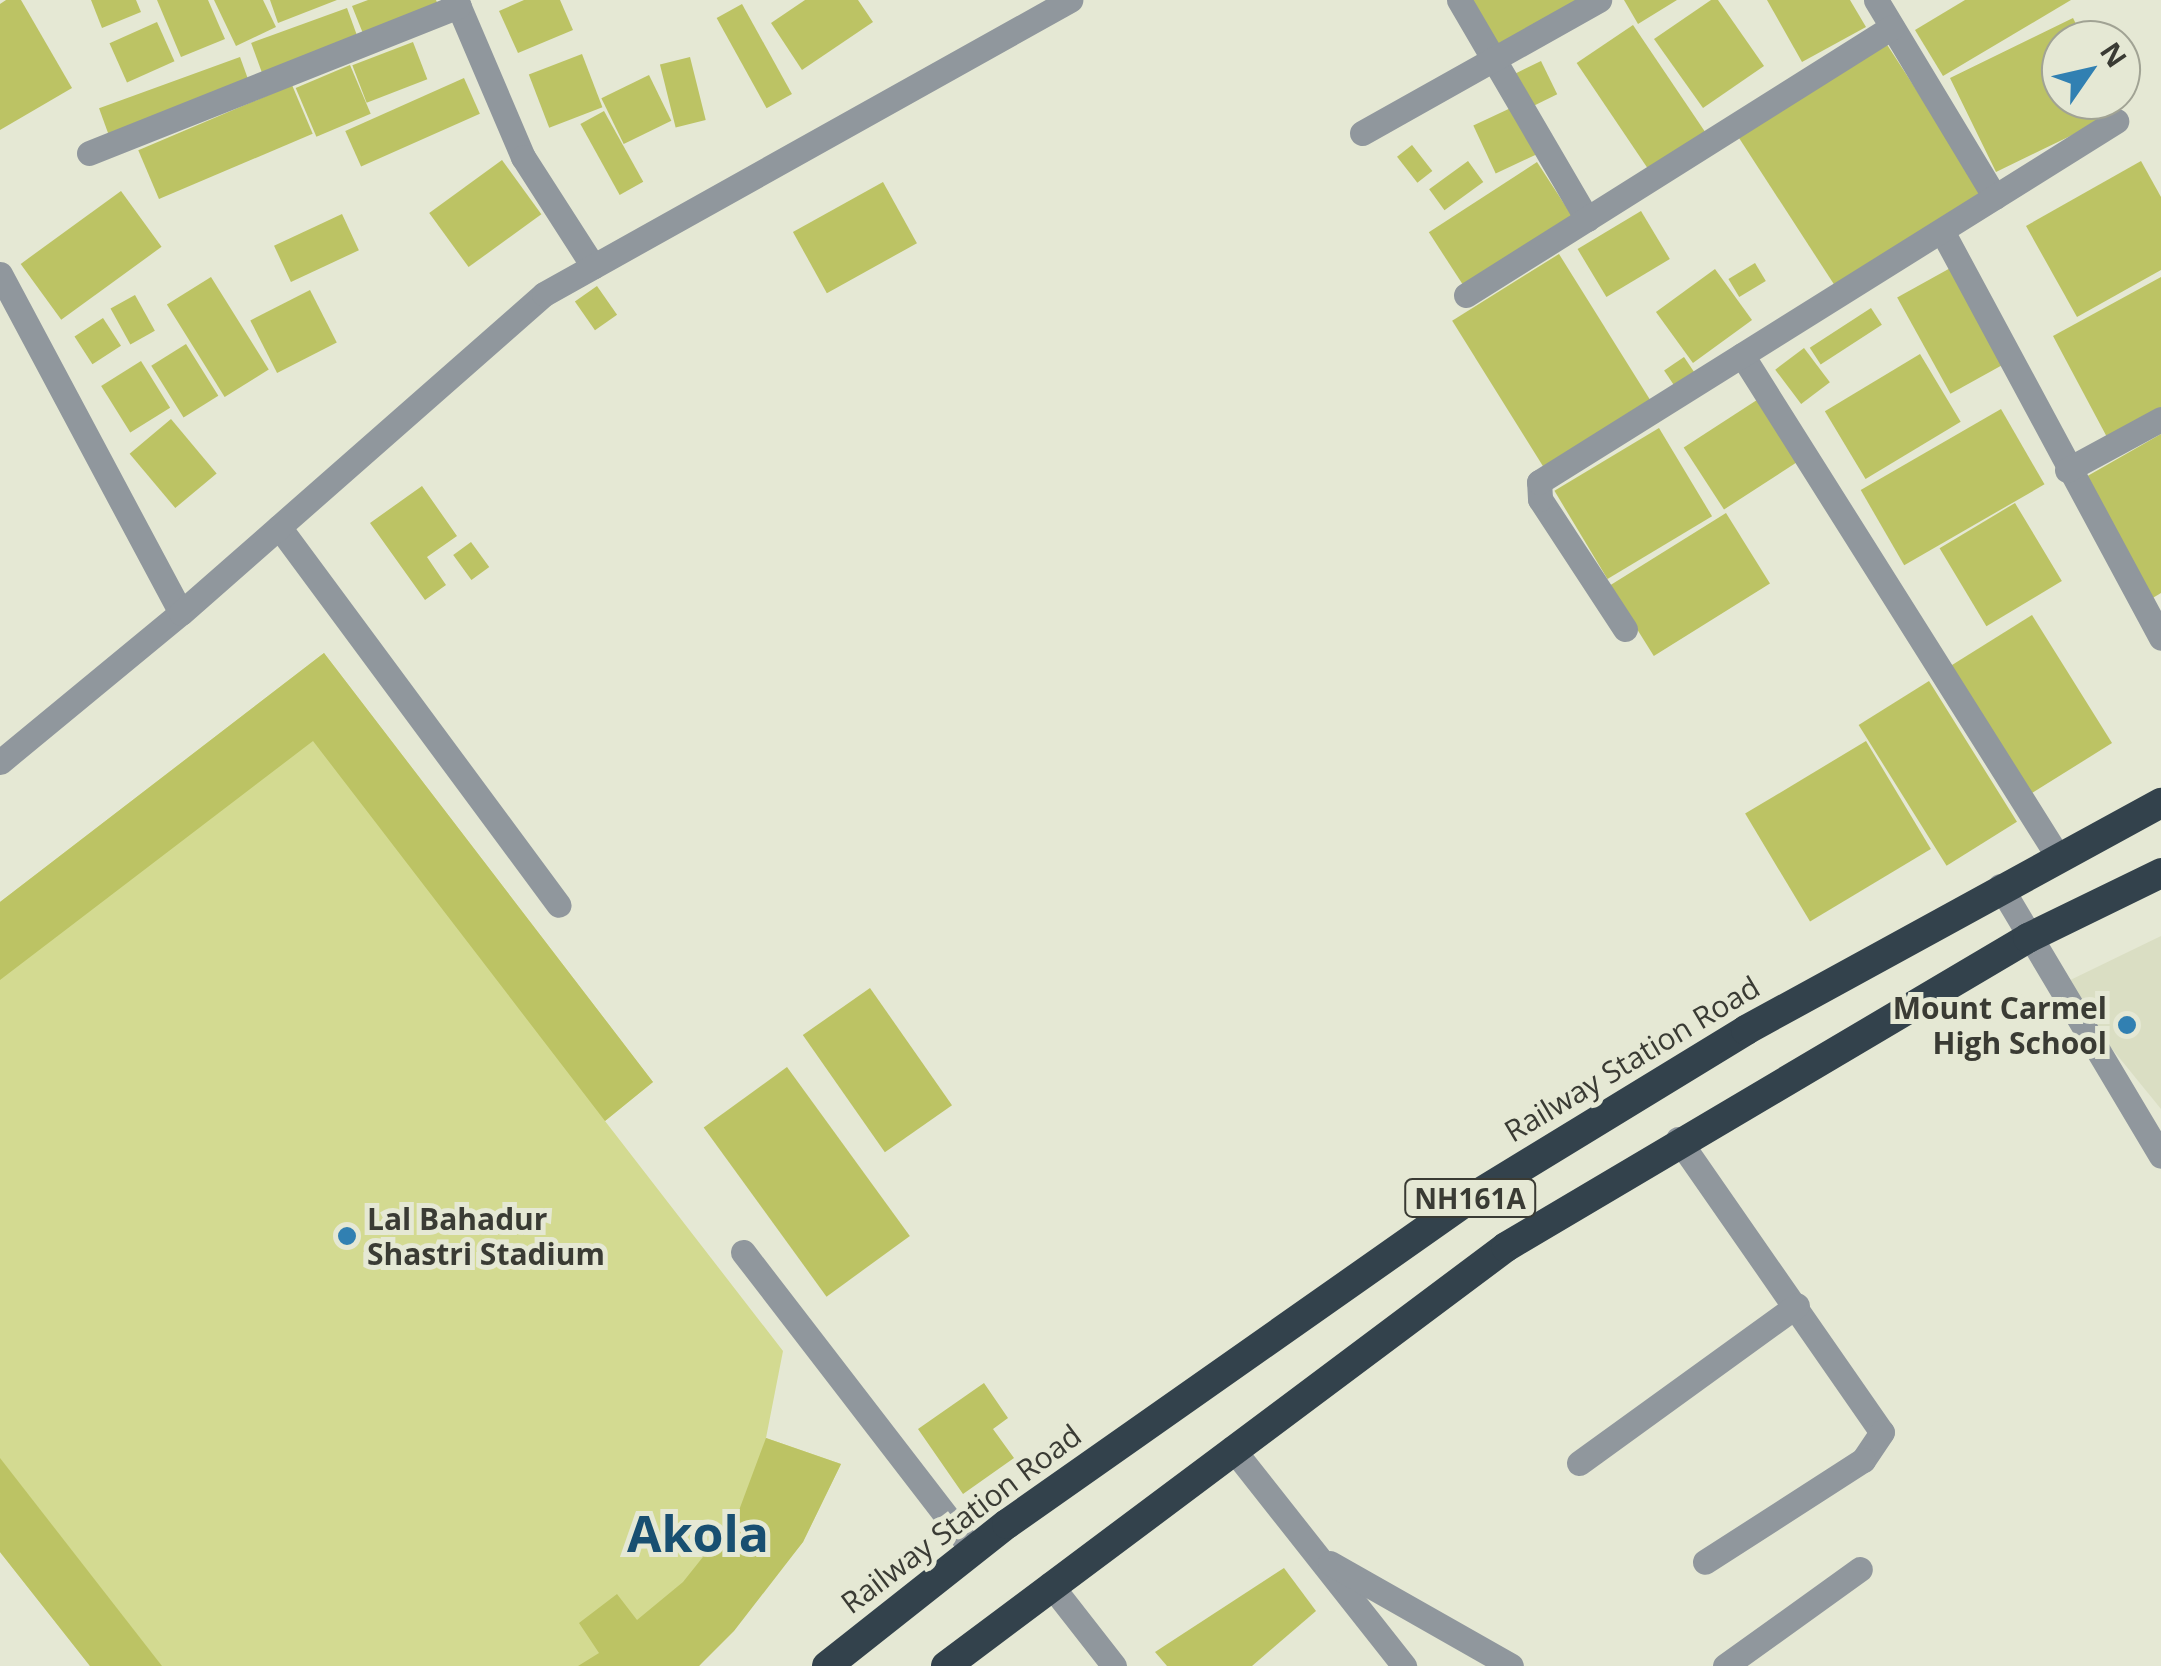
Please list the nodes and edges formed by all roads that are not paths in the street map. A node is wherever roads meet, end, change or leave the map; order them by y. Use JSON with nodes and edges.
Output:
{"nodes":[{"id":1,"x":1070,"y":0,"type":"edge"},
{"id":2,"x":1459,"y":0,"type":"edge"},
{"id":3,"x":1599,"y":0,"type":"edge"},
{"id":4,"x":1876,"y":0,"type":"edge"},
{"id":5,"x":458,"y":3,"type":"edge"},
{"id":6,"x":1892,"y":27,"type":"junction"},
{"id":7,"x":1493,"y":60,"type":"junction"},
{"id":8,"x":2116,"y":121,"type":"dead end"},
{"id":9,"x":1362,"y":133,"type":"dead end"},
{"id":10,"x":89,"y":153,"type":"dead end"},
{"id":11,"x":1995,"y":198,"type":"junction"},
{"id":12,"x":1587,"y":219,"type":"junction"},
{"id":13,"x":1942,"y":231,"type":"junction"},
{"id":14,"x":593,"y":266,"type":"junction"},
{"id":15,"x":0,"y":274,"type":"edge"},
{"id":16,"x":1466,"y":295,"type":"dead end"},
{"id":17,"x":1742,"y":355,"type":"junction"},
{"id":18,"x":2161,"y":419,"type":"edge"},
{"id":19,"x":2067,"y":470,"type":"junction"},
{"id":20,"x":279,"y":526,"type":"junction"},
{"id":21,"x":182,"y":612,"type":"junction"},
{"id":22,"x":1625,"y":629,"type":"dead end"},
{"id":23,"x":2161,"y":638,"type":"edge"},
{"id":24,"x":0,"y":762,"type":"edge"},
{"id":25,"x":2161,"y":803,"type":"edge"},
{"id":26,"x":2057,"y":855,"type":"junction"},
{"id":27,"x":2161,"y":872,"type":"edge"},
{"id":28,"x":2000,"y":886,"type":"junction"},
{"id":29,"x":559,"y":905,"type":"dead end"},
{"id":30,"x":2028,"y":938,"type":"junction"},
{"id":31,"x":1678,"y":1140,"type":"junction"},
{"id":32,"x":2161,"y":1156,"type":"edge"},
{"id":33,"x":743,"y":1252,"type":"dead end"},
{"id":34,"x":1797,"y":1305,"type":"junction"},
{"id":35,"x":1232,"y":1448,"type":"junction"},
{"id":36,"x":1579,"y":1464,"type":"dead end"},
{"id":37,"x":973,"y":1551,"type":"junction"},
{"id":38,"x":1317,"y":1556,"type":"junction"},
{"id":39,"x":1705,"y":1562,"type":"dead end"},
{"id":40,"x":1860,"y":1569,"type":"dead end"},
{"id":41,"x":1050,"y":1584,"type":"junction"},
{"id":42,"x":827,"y":1666,"type":"edge"},
{"id":43,"x":946,"y":1666,"type":"edge"},
{"id":44,"x":1114,"y":1666,"type":"edge"},
{"id":45,"x":1404,"y":1666,"type":"edge"},
{"id":46,"x":1511,"y":1666,"type":"edge"},
{"id":47,"x":1725,"y":1666,"type":"edge"}],
"edges":[{"from":1,"to":14,"type":"street"},
{"from":2,"to":7,"type":"street"},
{"from":3,"to":7,"type":"street"},
{"from":4,"to":6,"type":"street"},
{"from":5,"to":10,"type":"street"},
{"from":5,"to":14,"type":"street"},
{"from":6,"to":11,"type":"street"},
{"from":6,"to":12,"type":"street"},
{"from":7,"to":9,"type":"street"},
{"from":7,"to":12,"type":"street"},
{"from":8,"to":11,"type":"street"},
{"from":11,"to":13,"type":"street"},
{"from":12,"to":16,"type":"street"},
{"from":13,"to":17,"type":"street"},
{"from":13,"to":19,"type":"street"},
{"from":14,"to":20,"type":"street"},
{"from":15,"to":21,"type":"street"},
{"from":17,"to":22,"type":"street"},
{"from":17,"to":26,"type":"street"},
{"from":18,"to":19,"type":"street"},
{"from":19,"to":23,"type":"street"},
{"from":20,"to":21,"type":"street"},
{"from":20,"to":29,"type":"street"},
{"from":21,"to":24,"type":"street"},
{"from":25,"to":26,"type":"highway","name":"Railway Station Road","number":"NH161A"},
{"from":26,"to":28,"type":"highway","name":"Railway Station Road","number":"NH161A"},
{"from":27,"to":30,"type":"highway","number":"NH161A"},
{"from":28,"to":30,"type":"street"},
{"from":28,"to":37,"type":"highway","name":"Railway Station Road","number":"NH161A"},
{"from":30,"to":31,"type":"highway","number":"NH161A"},
{"from":30,"to":32,"type":"street"},
{"from":31,"to":34,"type":"street"},
{"from":31,"to":35,"type":"highway","number":"NH161A"},
{"from":33,"to":37,"type":"street"},
{"from":34,"to":36,"type":"street"},
{"from":34,"to":39,"type":"street"},
{"from":35,"to":38,"type":"street"},
{"from":35,"to":41,"type":"highway","number":"NH161A"},
{"from":37,"to":42,"type":"highway","name":"Railway Station Road","number":"NH161A"},
{"from":38,"to":45,"type":"street"},
{"from":38,"to":46,"type":"street"},
{"from":40,"to":47,"type":"street"},
{"from":41,"to":43,"type":"highway","number":"NH161A"},
{"from":41,"to":44,"type":"street"}]}
